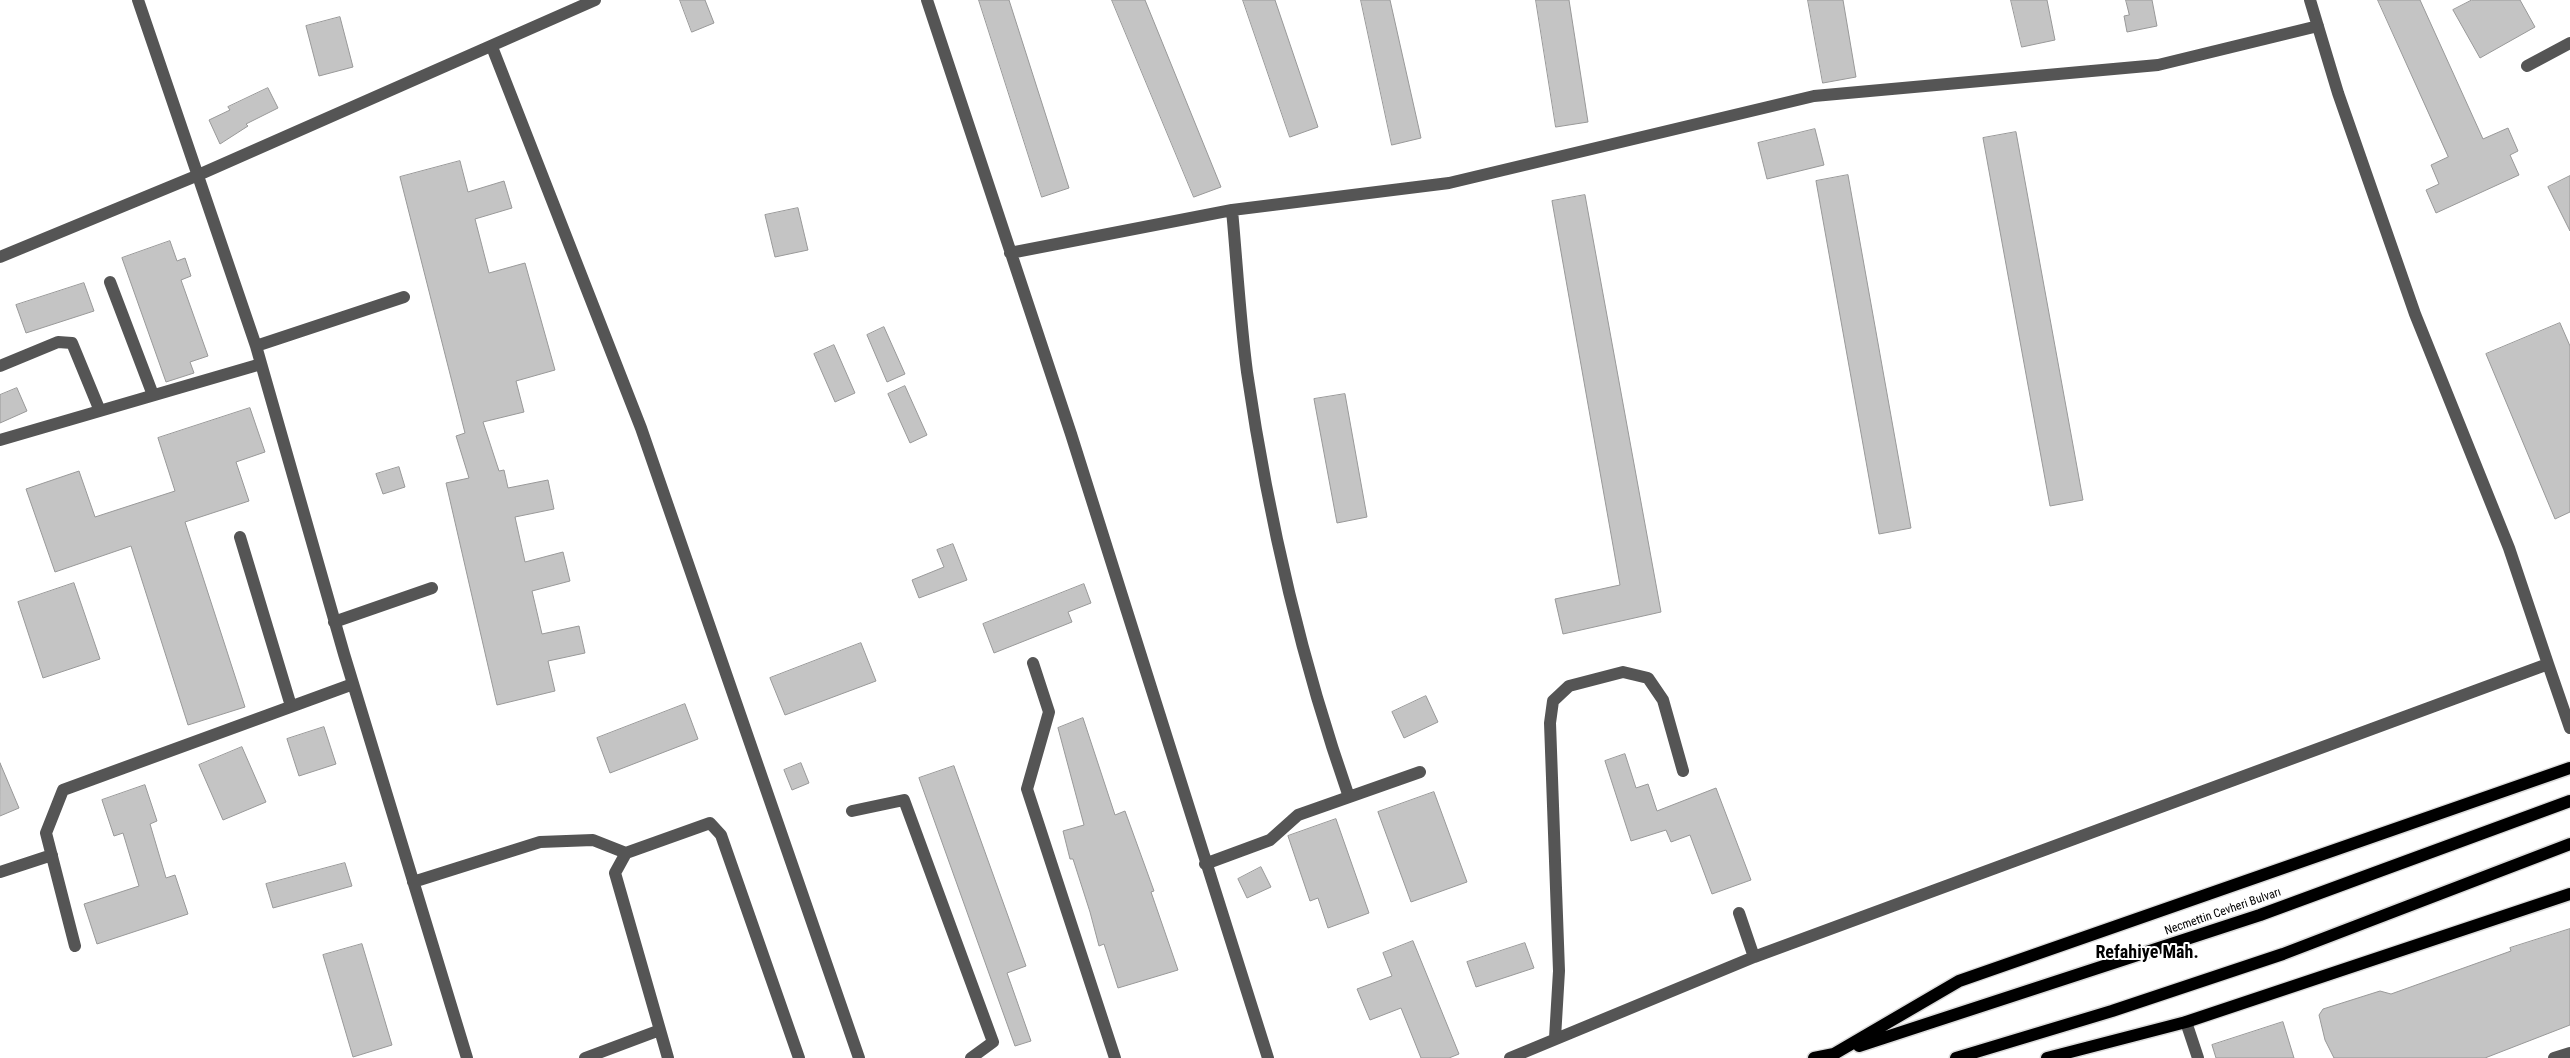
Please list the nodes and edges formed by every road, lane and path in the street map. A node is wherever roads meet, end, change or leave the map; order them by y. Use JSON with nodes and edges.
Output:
{"nodes":[{"id":1,"x":138,"y":0,"type":"edge"},
{"id":2,"x":595,"y":0,"type":"edge"},
{"id":3,"x":927,"y":0,"type":"edge"},
{"id":4,"x":2310,"y":0,"type":"edge"},
{"id":5,"x":2318,"y":26,"type":"junction"},
{"id":6,"x":2570,"y":43,"type":"edge"},
{"id":7,"x":492,"y":47,"type":"junction"},
{"id":8,"x":2527,"y":66,"type":"dead end"},
{"id":9,"x":196,"y":176,"type":"junction"},
{"id":10,"x":1232,"y":210,"type":"junction"},
{"id":11,"x":1010,"y":253,"type":"junction"},
{"id":12,"x":0,"y":257,"type":"edge"},
{"id":13,"x":110,"y":282,"type":"dead end"},
{"id":14,"x":404,"y":297,"type":"dead end"},
{"id":15,"x":256,"y":346,"type":"junction"},
{"id":16,"x":261,"y":364,"type":"junction"},
{"id":17,"x":0,"y":366,"type":"edge"},
{"id":18,"x":153,"y":395,"type":"junction"},
{"id":19,"x":100,"y":411,"type":"junction"},
{"id":20,"x":0,"y":440,"type":"edge"},
{"id":21,"x":240,"y":536,"type":"dead end"},
{"id":22,"x":432,"y":588,"type":"dead end"},
{"id":23,"x":334,"y":622,"type":"junction"},
{"id":24,"x":1033,"y":663,"type":"dead end"},
{"id":25,"x":2548,"y":664,"type":"junction"},
{"id":26,"x":353,"y":684,"type":"junction"},
{"id":27,"x":291,"y":706,"type":"junction"},
{"id":28,"x":2570,"y":728,"type":"edge"},
{"id":29,"x":2570,"y":768,"type":"edge"},
{"id":30,"x":1683,"y":771,"type":"dead end"},
{"id":31,"x":1420,"y":772,"type":"dead end"},
{"id":32,"x":1349,"y":797,"type":"junction"},
{"id":33,"x":2570,"y":801,"type":"edge"},
{"id":34,"x":852,"y":811,"type":"dead end"},
{"id":35,"x":2570,"y":844,"type":"edge"},
{"id":36,"x":626,"y":853,"type":"junction"},
{"id":37,"x":52,"y":855,"type":"junction"},
{"id":38,"x":1205,"y":864,"type":"junction"},
{"id":39,"x":0,"y":872,"type":"edge"},
{"id":40,"x":413,"y":882,"type":"junction"},
{"id":41,"x":2570,"y":894,"type":"edge"},
{"id":42,"x":1739,"y":913,"type":"dead end"},
{"id":43,"x":75,"y":946,"type":"dead end"},
{"id":44,"x":1754,"y":956,"type":"junction"},
{"id":45,"x":2186,"y":1022,"type":"junction"},
{"id":46,"x":660,"y":1030,"type":"junction"},
{"id":47,"x":1555,"y":1038,"type":"junction"},
{"id":48,"x":2570,"y":1053,"type":"edge"},
{"id":49,"x":1829,"y":1056,"type":"edge"},
{"id":50,"x":467,"y":1058,"type":"edge"},
{"id":51,"x":585,"y":1058,"type":"edge"},
{"id":52,"x":668,"y":1058,"type":"edge"},
{"id":53,"x":799,"y":1058,"type":"edge"},
{"id":54,"x":859,"y":1058,"type":"edge"},
{"id":55,"x":971,"y":1058,"type":"edge"},
{"id":56,"x":1115,"y":1058,"type":"edge"},
{"id":57,"x":1268,"y":1058,"type":"edge"},
{"id":58,"x":1510,"y":1058,"type":"edge"},
{"id":59,"x":1814,"y":1058,"type":"edge"},
{"id":60,"x":1956,"y":1058,"type":"edge"},
{"id":61,"x":2047,"y":1058,"type":"edge"},
{"id":62,"x":2198,"y":1058,"type":"edge"},
{"id":63,"x":2554,"y":1058,"type":"edge"}],
"edges":[{"from":1,"to":9,"type":"street"},
{"from":2,"to":7,"type":"street"},
{"from":3,"to":11,"type":"street"},
{"from":4,"to":5,"type":"street"},
{"from":5,"to":10,"type":"street"},
{"from":5,"to":25,"type":"street"},
{"from":6,"to":8,"type":"street"},
{"from":7,"to":9,"type":"street"},
{"from":7,"to":54,"type":"street"},
{"from":9,"to":12,"type":"street"},
{"from":9,"to":15,"type":"street"},
{"from":10,"to":11,"type":"street"},
{"from":10,"to":32,"type":"street"},
{"from":11,"to":38,"type":"street"},
{"from":13,"to":18,"type":"street"},
{"from":14,"to":15,"type":"street"},
{"from":15,"to":16,"type":"street"},
{"from":16,"to":18,"type":"street"},
{"from":16,"to":23,"type":"street"},
{"from":17,"to":19,"type":"street"},
{"from":18,"to":19,"type":"street"},
{"from":19,"to":20,"type":"street"},
{"from":21,"to":27,"type":"street"},
{"from":22,"to":23,"type":"street"},
{"from":23,"to":26,"type":"street"},
{"from":24,"to":56,"type":"street"},
{"from":25,"to":28,"type":"street"},
{"from":25,"to":44,"type":"street"},
{"from":26,"to":27,"type":"street"},
{"from":26,"to":40,"type":"street"},
{"from":27,"to":37,"type":"street"},
{"from":29,"to":49,"type":"main road"},
{"from":30,"to":47,"type":"street"},
{"from":31,"to":32,"type":"street"},
{"from":32,"to":38,"type":"street"},
{"from":33,"to":49,"type":"main road","name":"Necmettin Cevheri Bulvarı"},
{"from":34,"to":55,"type":"street"},
{"from":35,"to":60,"type":"main road"},
{"from":36,"to":40,"type":"street"},
{"from":36,"to":46,"type":"street"},
{"from":36,"to":53,"type":"street"},
{"from":37,"to":39,"type":"street"},
{"from":37,"to":43,"type":"street"},
{"from":38,"to":57,"type":"street"},
{"from":40,"to":50,"type":"street"},
{"from":41,"to":45,"type":"main road"},
{"from":42,"to":44,"type":"street"},
{"from":44,"to":47,"type":"street"},
{"from":45,"to":61,"type":"main road"},
{"from":45,"to":62,"type":"street"},
{"from":46,"to":51,"type":"street"},
{"from":46,"to":52,"type":"street"},
{"from":47,"to":58,"type":"street"},
{"from":48,"to":63,"type":"street"},
{"from":49,"to":59,"type":"main road"}]}
